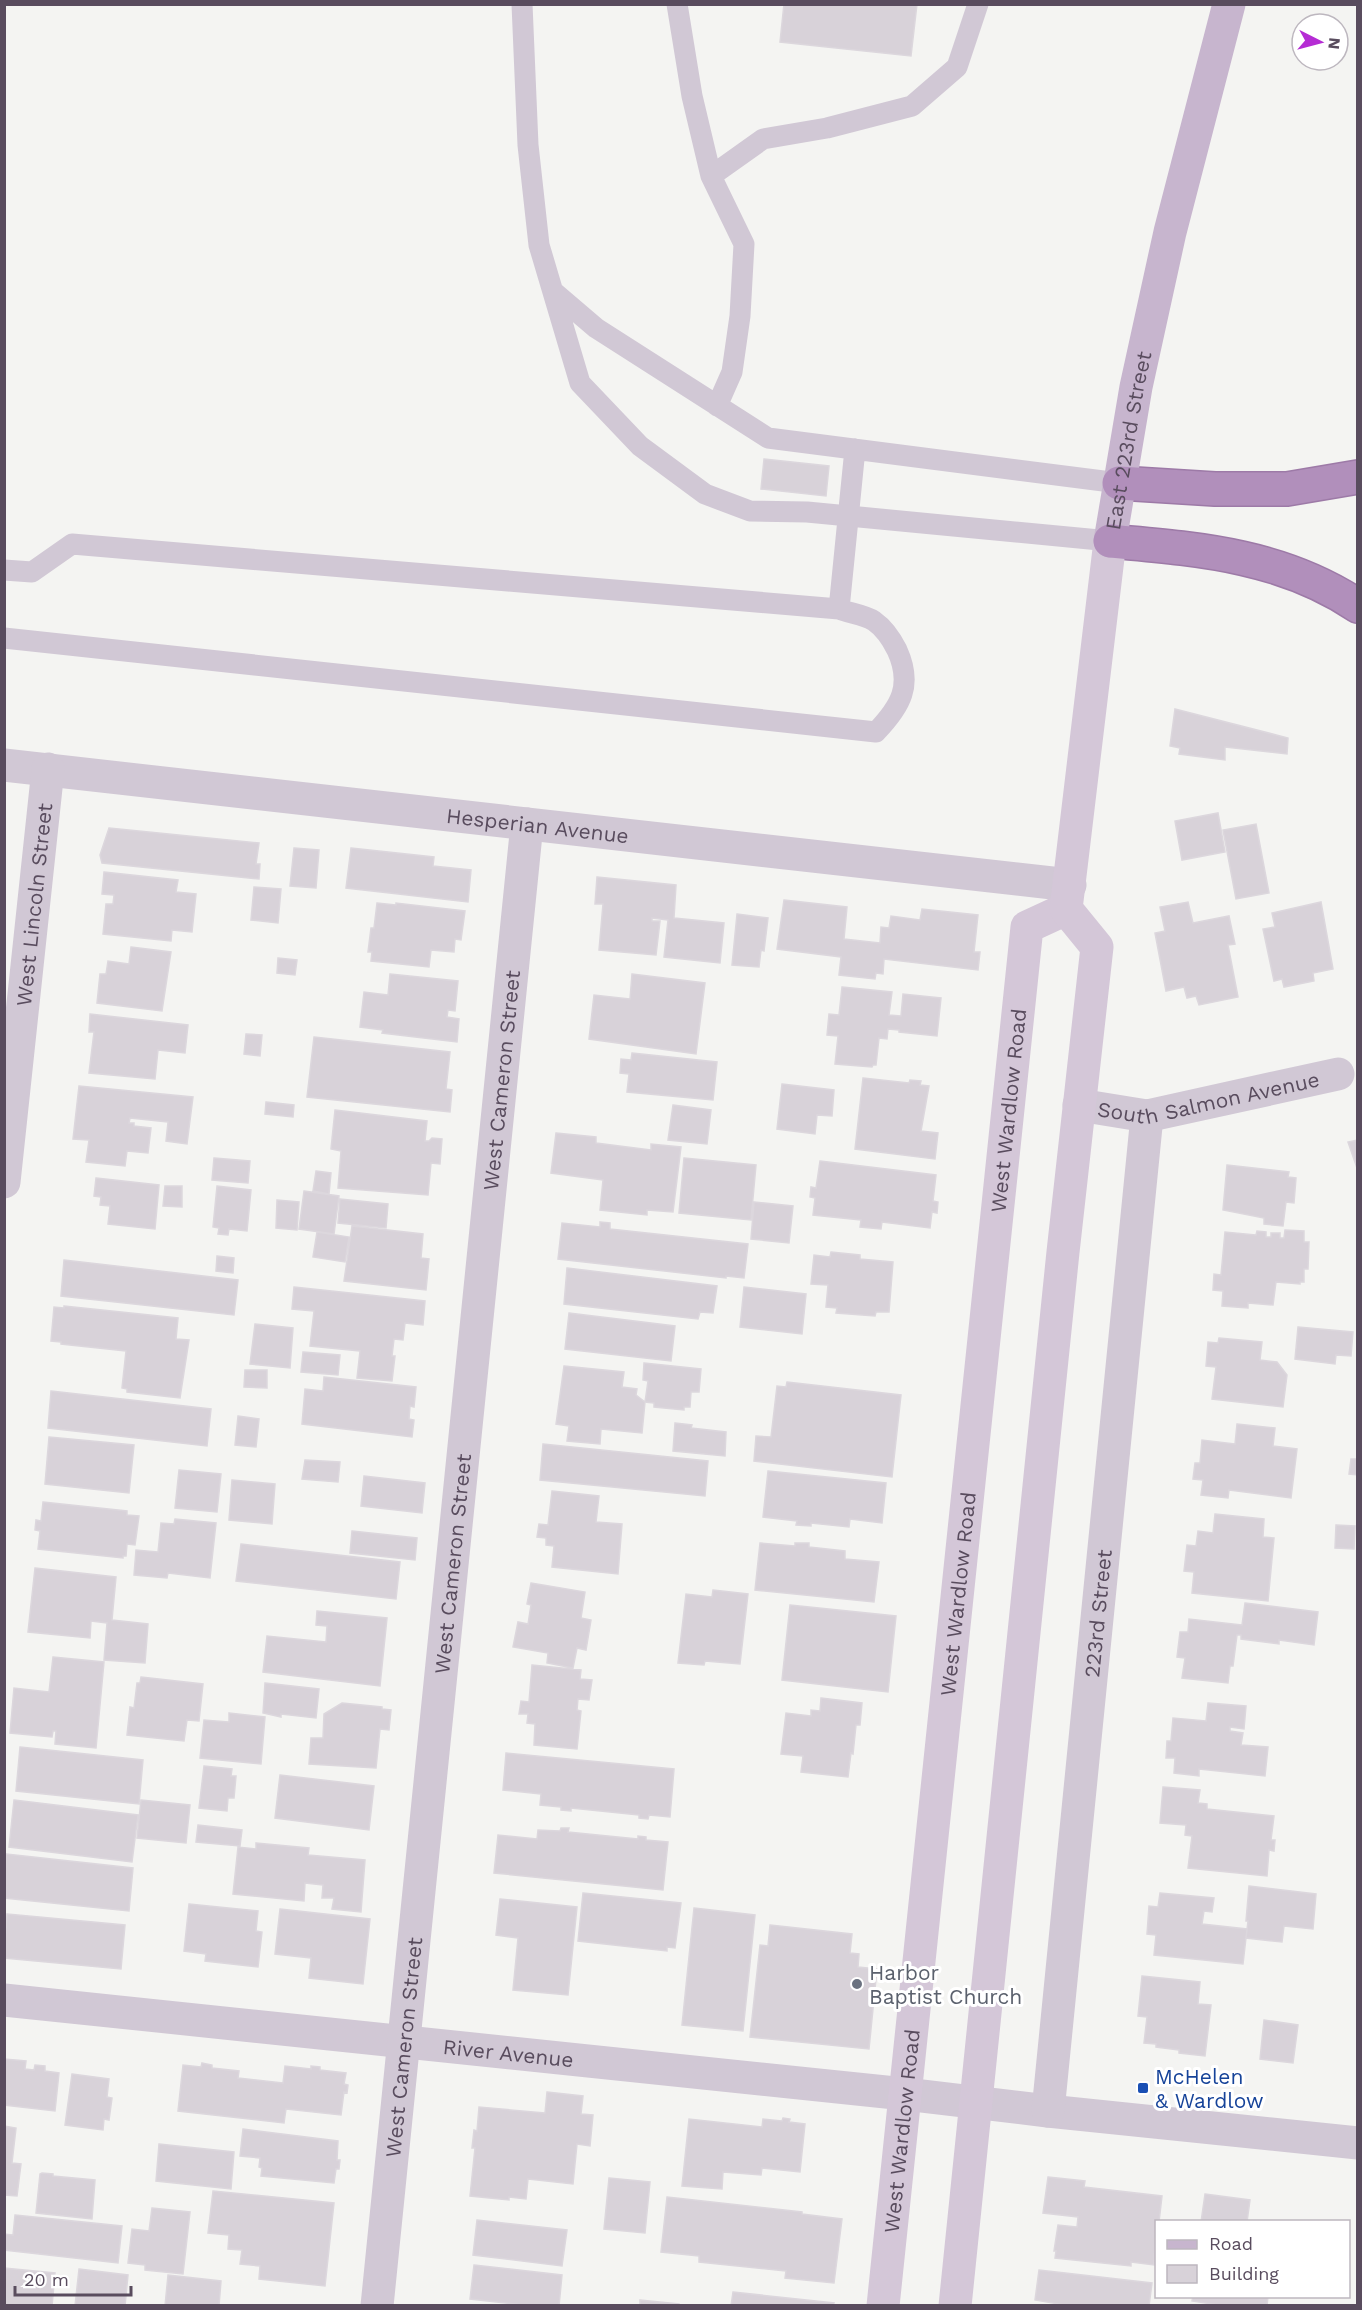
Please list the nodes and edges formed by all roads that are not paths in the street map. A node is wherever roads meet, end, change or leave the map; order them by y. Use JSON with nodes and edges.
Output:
{"nodes":[{"id":1,"x":522,"y":4,"type":"edge"},
{"id":2,"x":677,"y":4,"type":"edge"},
{"id":3,"x":978,"y":4,"type":"edge"},
{"id":4,"x":1229,"y":4,"type":"edge"},
{"id":5,"x":711,"y":176,"type":"junction"},
{"id":6,"x":555,"y":293,"type":"junction"},
{"id":7,"x":717,"y":406,"type":"junction"},
{"id":8,"x":855,"y":449,"type":"junction"},
{"id":9,"x":1358,"y":477,"type":"edge"},
{"id":10,"x":1119,"y":483,"type":"junction"},
{"id":11,"x":849,"y":516,"type":"junction"},
{"id":12,"x":1110,"y":541,"type":"junction"},
{"id":13,"x":4,"y":570,"type":"edge"},
{"id":14,"x":1358,"y":606,"type":"edge"},
{"id":15,"x":839,"y":609,"type":"junction"},
{"id":16,"x":4,"y":638,"type":"edge"},
{"id":17,"x":4,"y":765,"type":"edge"},
{"id":18,"x":48,"y":770,"type":"junction"},
{"id":19,"x":527,"y":824,"type":"junction"},
{"id":20,"x":1068,"y":897,"type":"junction"},
{"id":21,"x":1338,"y":1074,"type":"dead end"},
{"id":22,"x":1079,"y":1106,"type":"junction"},
{"id":23,"x":1147,"y":1116,"type":"junction"},
{"id":24,"x":4,"y":1182,"type":"edge"},
{"id":25,"x":4,"y":2000,"type":"edge"},
{"id":26,"x":404,"y":2041,"type":"junction"},
{"id":27,"x":905,"y":2094,"type":"junction"},
{"id":28,"x":976,"y":2102,"type":"junction"},
{"id":29,"x":1048,"y":2111,"type":"junction"},
{"id":30,"x":1358,"y":2143,"type":"edge"},
{"id":31,"x":378,"y":2306,"type":"edge"},
{"id":32,"x":883,"y":2306,"type":"edge"},
{"id":33,"x":955,"y":2306,"type":"edge"}],
"edges":[{"from":1,"to":6,"type":"lane"},
{"from":2,"to":5,"type":"lane"},
{"from":3,"to":5,"type":"lane"},
{"from":4,"to":10,"type":"main road","name":"East 223rd Street"},
{"from":5,"to":7,"type":"lane"},
{"from":6,"to":7,"type":"lane"},
{"from":6,"to":11,"type":"lane"},
{"from":7,"to":8,"type":"lane"},
{"from":8,"to":10,"type":"lane"},
{"from":8,"to":11,"type":"lane"},
{"from":9,"to":10,"type":"highway"},
{"from":10,"to":12,"type":"main road","name":"East 223rd Street"},
{"from":11,"to":12,"type":"lane"},
{"from":11,"to":15,"type":"lane"},
{"from":12,"to":14,"type":"highway"},
{"from":12,"to":20,"type":"main road","name":"East 223rd Street"},
{"from":13,"to":15,"type":"lane"},
{"from":15,"to":16,"type":"lane"},
{"from":17,"to":18,"type":"street","name":"Hesperian Avenue"},
{"from":18,"to":19,"type":"street","name":"Hesperian Avenue"},
{"from":18,"to":24,"type":"street","name":"West Lincoln Street"},
{"from":19,"to":20,"type":"street","name":"Hesperian Avenue"},
{"from":19,"to":26,"type":"street","name":"West Cameron Street"},
{"from":20,"to":22,"type":"main road"},
{"from":20,"to":27,"type":"main road","name":"West Wardlow Road"},
{"from":21,"to":23,"type":"street","name":"South Salmon Avenue"},
{"from":22,"to":23,"type":"street","name":"South Salmon Avenue"},
{"from":22,"to":28,"type":"main road"},
{"from":23,"to":29,"type":"street","name":"223rd Street"},
{"from":25,"to":26,"type":"street","name":"River Avenue"},
{"from":26,"to":27,"type":"street","name":"River Avenue"},
{"from":26,"to":31,"type":"street","name":"West Cameron Street"},
{"from":27,"to":28,"type":"street","name":"River Avenue"},
{"from":27,"to":32,"type":"main road","name":"West Wardlow Road"},
{"from":28,"to":29,"type":"street","name":"River Avenue"},
{"from":28,"to":33,"type":"main road"},
{"from":29,"to":30,"type":"street","name":"River Avenue"}]}
